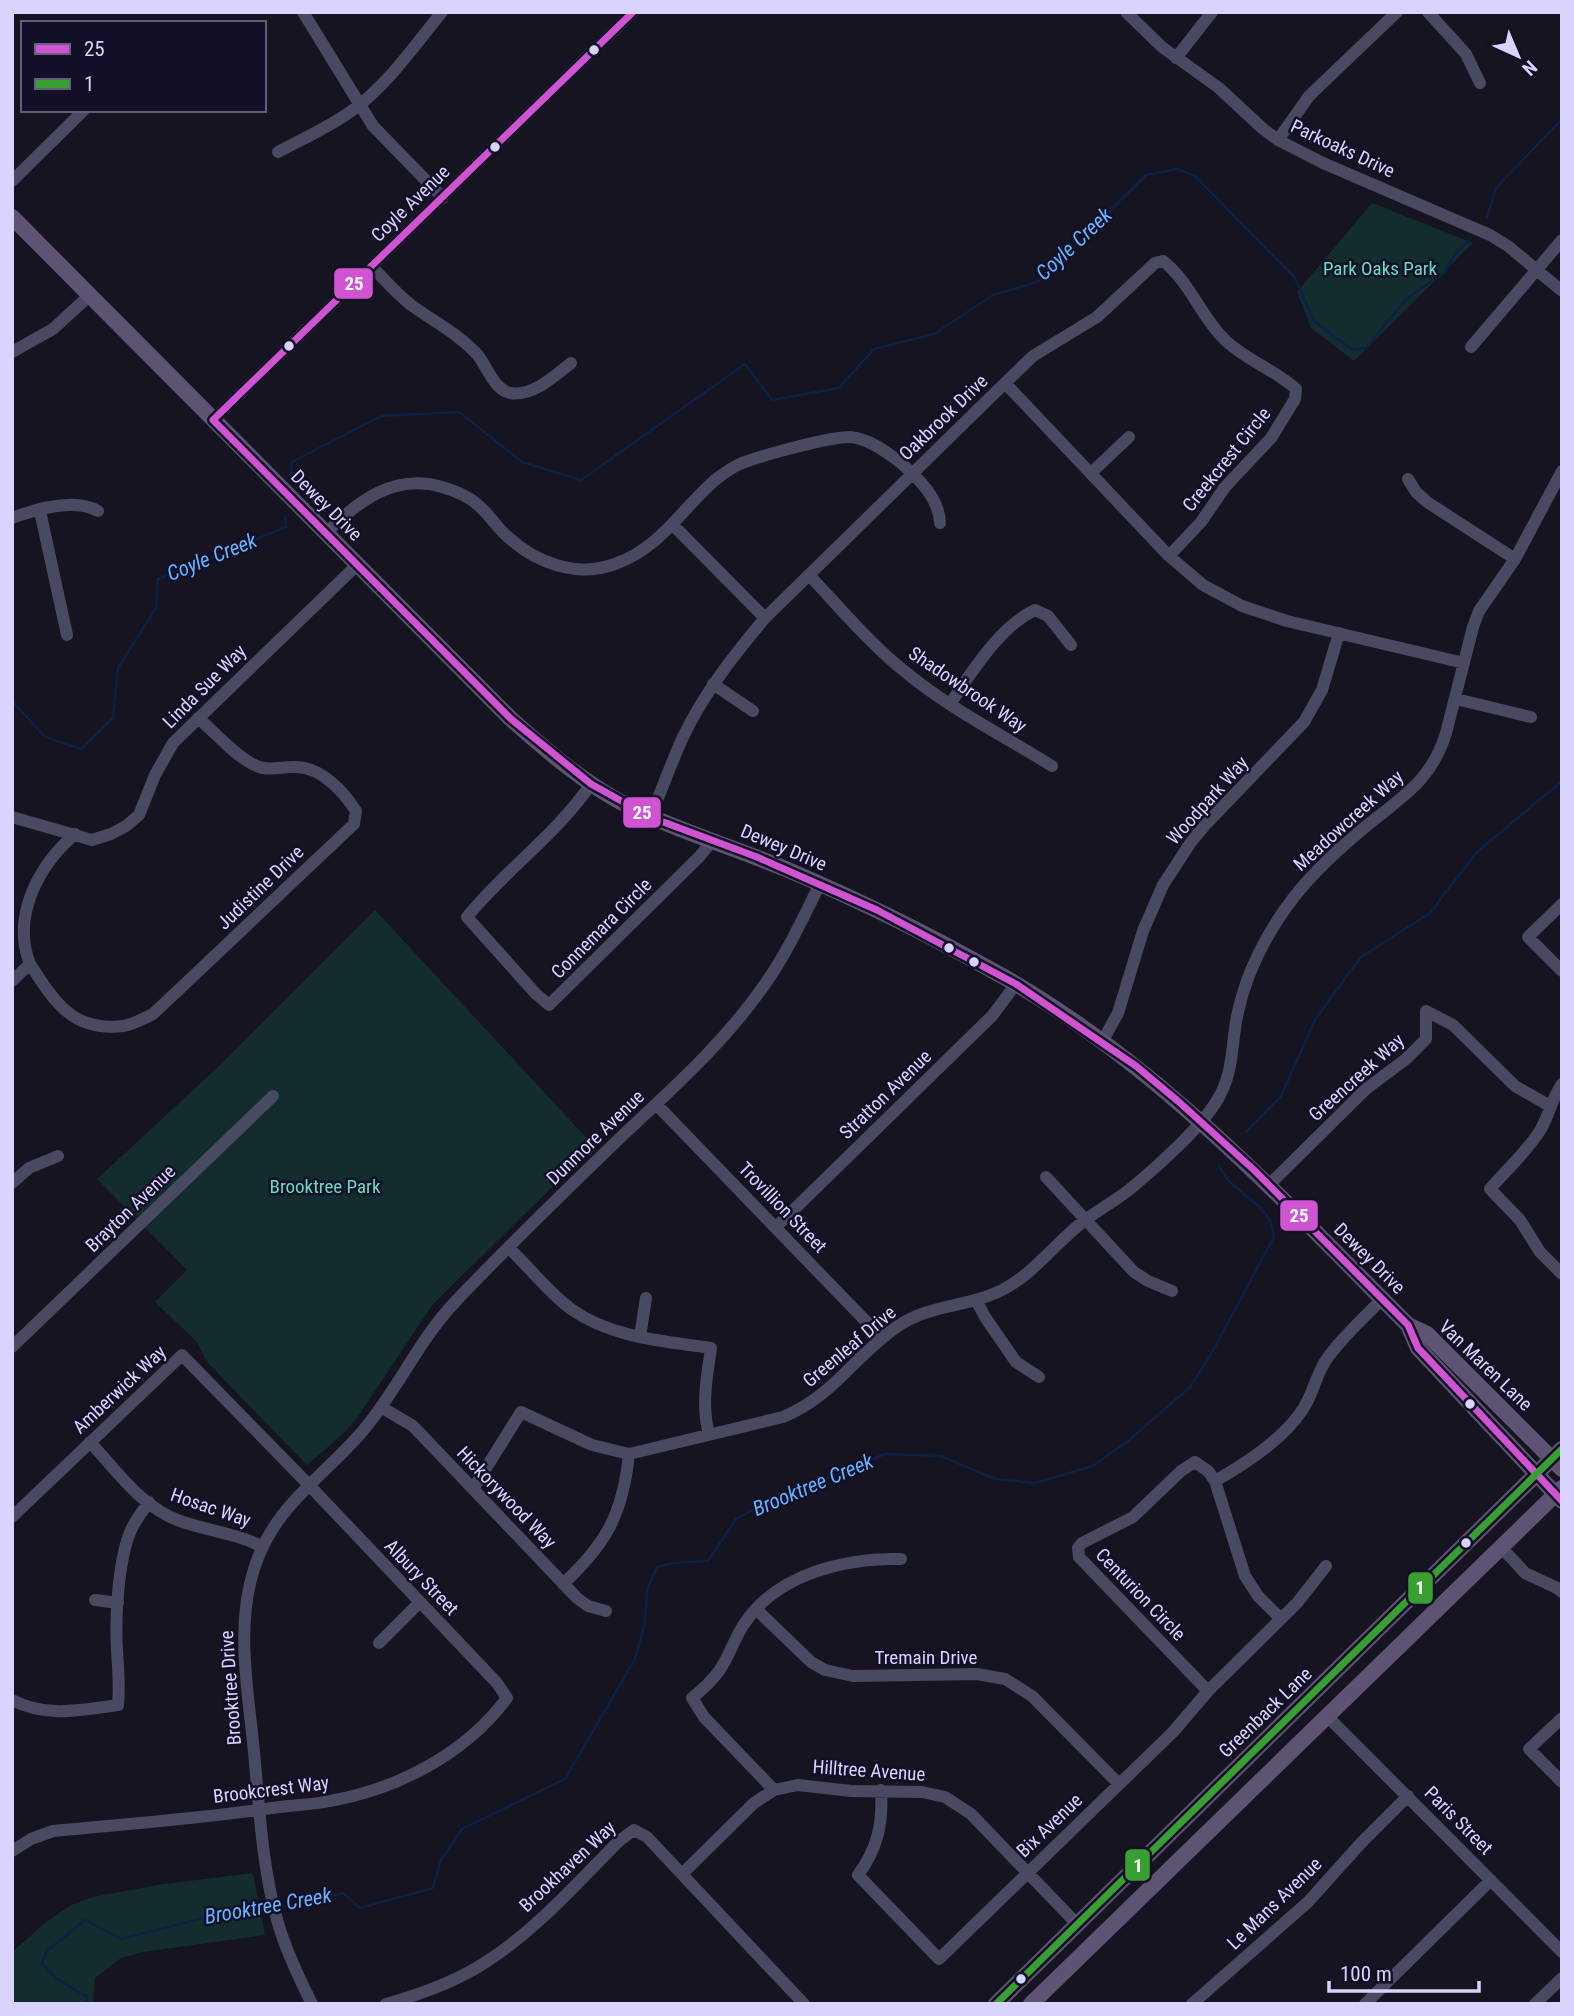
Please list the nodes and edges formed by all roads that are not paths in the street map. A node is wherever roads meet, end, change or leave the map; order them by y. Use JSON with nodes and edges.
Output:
{"nodes":[{"id":1,"x":303,"y":12,"type":"edge"},
{"id":2,"x":442,"y":12,"type":"edge"},
{"id":3,"x":633,"y":12,"type":"edge"},
{"id":4,"x":1126,"y":12,"type":"edge"},
{"id":5,"x":1212,"y":12,"type":"edge"},
{"id":6,"x":1397,"y":12,"type":"edge"},
{"id":7,"x":1428,"y":12,"type":"edge"},
{"id":8,"x":1176,"y":58,"type":"junction"},
{"id":9,"x":1480,"y":83,"type":"dead end"},
{"id":10,"x":359,"y":105,"type":"junction"},
{"id":11,"x":82,"y":112,"type":"edge"},
{"id":12,"x":1278,"y":139,"type":"junction"},
{"id":13,"x":278,"y":152,"type":"dead end"},
{"id":14,"x":12,"y":181,"type":"edge"},
{"id":15,"x":443,"y":198,"type":"junction"},
{"id":16,"x":12,"y":217,"type":"edge"},
{"id":17,"x":1562,"y":240,"type":"edge"},
{"id":18,"x":372,"y":267,"type":"junction"},
{"id":19,"x":1537,"y":270,"type":"junction"},
{"id":20,"x":1562,"y":291,"type":"edge"},
{"id":21,"x":90,"y":295,"type":"junction"},
{"id":22,"x":1472,"y":347,"type":"dead end"},
{"id":23,"x":12,"y":352,"type":"edge"},
{"id":24,"x":571,"y":363,"type":"dead end"},
{"id":25,"x":1005,"y":383,"type":"junction"},
{"id":26,"x":213,"y":420,"type":"junction"},
{"id":27,"x":1129,"y":437,"type":"dead end"},
{"id":28,"x":1562,"y":471,"type":"edge"},
{"id":29,"x":1091,"y":473,"type":"junction"},
{"id":30,"x":913,"y":474,"type":"junction"},
{"id":31,"x":1408,"y":479,"type":"dead end"},
{"id":32,"x":40,"y":511,"type":"junction"},
{"id":33,"x":98,"y":511,"type":"dead end"},
{"id":34,"x":12,"y":517,"type":"edge"},
{"id":35,"x":940,"y":523,"type":"dead end"},
{"id":36,"x":673,"y":525,"type":"junction"},
{"id":37,"x":326,"y":533,"type":"junction"},
{"id":38,"x":1169,"y":556,"type":"junction"},
{"id":39,"x":1515,"y":559,"type":"junction"},
{"id":40,"x":357,"y":565,"type":"junction"},
{"id":41,"x":810,"y":576,"type":"junction"},
{"id":42,"x":765,"y":618,"type":"junction"},
{"id":43,"x":1339,"y":633,"type":"junction"},
{"id":44,"x":67,"y":635,"type":"dead end"},
{"id":45,"x":1071,"y":645,"type":"dead end"},
{"id":46,"x":1464,"y":663,"type":"junction"},
{"id":47,"x":713,"y":684,"type":"junction"},
{"id":48,"x":1456,"y":699,"type":"junction"},
{"id":49,"x":950,"y":704,"type":"junction"},
{"id":50,"x":754,"y":711,"type":"dead end"},
{"id":51,"x":1531,"y":717,"type":"dead end"},
{"id":52,"x":198,"y":718,"type":"junction"},
{"id":53,"x":1052,"y":766,"type":"dead end"},
{"id":54,"x":591,"y":784,"type":"junction"},
{"id":55,"x":12,"y":817,"type":"edge"},
{"id":56,"x":650,"y":817,"type":"junction"},
{"id":57,"x":75,"y":835,"type":"junction"},
{"id":58,"x":713,"y":840,"type":"junction"},
{"id":59,"x":820,"y":884,"type":"junction"},
{"id":60,"x":1562,"y":904,"type":"edge"},
{"id":61,"x":30,"y":964,"type":"junction"},
{"id":62,"x":1562,"y":971,"type":"edge"},
{"id":63,"x":12,"y":981,"type":"edge"},
{"id":64,"x":1016,"y":984,"type":"junction"},
{"id":65,"x":1102,"y":1042,"type":"junction"},
{"id":66,"x":1562,"y":1084,"type":"edge"},
{"id":67,"x":274,"y":1096,"type":"dead end"},
{"id":68,"x":656,"y":1104,"type":"junction"},
{"id":69,"x":1550,"y":1106,"type":"junction"},
{"id":70,"x":1200,"y":1121,"type":"junction"},
{"id":71,"x":58,"y":1156,"type":"dead end"},
{"id":72,"x":1046,"y":1177,"type":"dead end"},
{"id":73,"x":12,"y":1183,"type":"edge"},
{"id":74,"x":1269,"y":1185,"type":"junction"},
{"id":75,"x":1085,"y":1220,"type":"junction"},
{"id":76,"x":776,"y":1227,"type":"junction"},
{"id":77,"x":509,"y":1248,"type":"junction"},
{"id":78,"x":1562,"y":1274,"type":"edge"},
{"id":79,"x":1172,"y":1291,"type":"dead end"},
{"id":80,"x":646,"y":1298,"type":"dead end"},
{"id":81,"x":1382,"y":1299,"type":"junction"},
{"id":82,"x":976,"y":1300,"type":"junction"},
{"id":83,"x":1408,"y":1325,"type":"junction"},
{"id":84,"x":640,"y":1338,"type":"junction"},
{"id":85,"x":882,"y":1338,"type":"junction"},
{"id":86,"x":12,"y":1347,"type":"edge"},
{"id":87,"x":1039,"y":1377,"type":"dead end"},
{"id":88,"x":381,"y":1407,"type":"junction"},
{"id":89,"x":709,"y":1433,"type":"junction"},
{"id":90,"x":90,"y":1443,"type":"junction"},
{"id":91,"x":629,"y":1454,"type":"junction"},
{"id":92,"x":1558,"y":1459,"type":"edge"},
{"id":93,"x":1537,"y":1474,"type":"junction"},
{"id":94,"x":1215,"y":1481,"type":"junction"},
{"id":95,"x":308,"y":1484,"type":"junction"},
{"id":96,"x":473,"y":1489,"type":"junction"},
{"id":97,"x":1560,"y":1495,"type":"edge"},
{"id":98,"x":149,"y":1502,"type":"junction"},
{"id":99,"x":12,"y":1517,"type":"edge"},
{"id":100,"x":263,"y":1547,"type":"junction"},
{"id":101,"x":1501,"y":1547,"type":"junction"},
{"id":102,"x":901,"y":1559,"type":"dead end"},
{"id":103,"x":1326,"y":1566,"type":"dead end"},
{"id":104,"x":563,"y":1584,"type":"junction"},
{"id":105,"x":1562,"y":1592,"type":"edge"},
{"id":106,"x":94,"y":1600,"type":"dead end"},
{"id":107,"x":420,"y":1602,"type":"junction"},
{"id":108,"x":118,"y":1603,"type":"junction"},
{"id":109,"x":757,"y":1610,"type":"junction"},
{"id":110,"x":606,"y":1611,"type":"dead end"},
{"id":111,"x":1281,"y":1619,"type":"junction"},
{"id":112,"x":379,"y":1643,"type":"dead end"},
{"id":113,"x":1329,"y":1679,"type":"junction"},
{"id":114,"x":1208,"y":1691,"type":"junction"},
{"id":115,"x":507,"y":1698,"type":"joint"},
{"id":116,"x":12,"y":1700,"type":"edge"},
{"id":117,"x":1327,"y":1716,"type":"junction"},
{"id":118,"x":1562,"y":1718,"type":"edge"},
{"id":119,"x":1562,"y":1782,"type":"edge"},
{"id":120,"x":1119,"y":1784,"type":"junction"},
{"id":121,"x":774,"y":1790,"type":"junction"},
{"id":122,"x":881,"y":1790,"type":"junction"},
{"id":123,"x":1408,"y":1796,"type":"junction"},
{"id":124,"x":260,"y":1810,"type":"junction"},
{"id":125,"x":12,"y":1851,"type":"edge"},
{"id":126,"x":1027,"y":1873,"type":"junction"},
{"id":127,"x":682,"y":1874,"type":"junction"},
{"id":128,"x":1491,"y":1880,"type":"junction"},
{"id":129,"x":1077,"y":1924,"type":"junction"},
{"id":130,"x":1562,"y":1952,"type":"edge"},
{"id":131,"x":1067,"y":1968,"type":"junction"},
{"id":132,"x":1562,"y":1978,"type":"edge"},
{"id":133,"x":312,"y":2004,"type":"edge"},
{"id":134,"x":386,"y":2004,"type":"edge"},
{"id":135,"x":804,"y":2004,"type":"edge"},
{"id":136,"x":996,"y":2004,"type":"edge"},
{"id":137,"x":1031,"y":2004,"type":"edge"},
{"id":138,"x":1192,"y":2004,"type":"edge"},
{"id":139,"x":1365,"y":2004,"type":"edge"},
{"id":140,"x":1535,"y":2004,"type":"edge"}],
"edges":[{"from":1,"to":10,"type":"street"},
{"from":2,"to":10,"type":"street"},
{"from":3,"to":15,"type":"street","name":"Coyle Avenue"},
{"from":4,"to":8,"type":"street","name":"Parkoaks Drive"},
{"from":5,"to":8,"type":"street"},
{"from":6,"to":12,"type":"street"},
{"from":7,"to":9,"type":"street"},
{"from":8,"to":12,"type":"street","name":"Parkoaks Drive"},
{"from":10,"to":13,"type":"street"},
{"from":10,"to":15,"type":"street"},
{"from":11,"to":14,"type":"street"},
{"from":12,"to":19,"type":"street","name":"Parkoaks Drive"},
{"from":15,"to":18,"type":"street","name":"Coyle Avenue"},
{"from":16,"to":21,"type":"main road","name":"Dewey Drive"},
{"from":17,"to":19,"type":"street"},
{"from":18,"to":24,"type":"street"},
{"from":18,"to":26,"type":"street","name":"Coyle Avenue"},
{"from":19,"to":20,"type":"street","name":"Parkoaks Drive"},
{"from":19,"to":22,"type":"street"},
{"from":21,"to":23,"type":"street"},
{"from":21,"to":26,"type":"main road","name":"Dewey Drive"},
{"from":25,"to":29,"type":"street","name":"Oakbrook Drive"},
{"from":25,"to":30,"type":"street","name":"Oakbrook Drive"},
{"from":25,"to":38,"type":"street","name":"Creekcrest Circle"},
{"from":26,"to":37,"type":"main road","name":"Dewey Drive"},
{"from":27,"to":29,"type":"street"},
{"from":28,"to":39,"type":"street","name":"Meadowcreek Way"},
{"from":29,"to":38,"type":"street","name":"Oakbrook Drive"},
{"from":30,"to":35,"type":"street"},
{"from":30,"to":36,"type":"street"},
{"from":30,"to":41,"type":"street","name":"Oakbrook Drive"},
{"from":31,"to":39,"type":"street"},
{"from":32,"to":33,"type":"street"},
{"from":32,"to":34,"type":"street"},
{"from":32,"to":44,"type":"street"},
{"from":36,"to":37,"type":"street"},
{"from":36,"to":42,"type":"street"},
{"from":37,"to":40,"type":"main road","name":"Dewey Drive"},
{"from":38,"to":43,"type":"street","name":"Oakbrook Drive"},
{"from":39,"to":46,"type":"street","name":"Meadowcreek Way"},
{"from":40,"to":52,"type":"street","name":"Linda Sue Way"},
{"from":40,"to":54,"type":"main road","name":"Dewey Drive"},
{"from":41,"to":42,"type":"street","name":"Oakbrook Drive"},
{"from":41,"to":49,"type":"street","name":"Shadowbrook Way"},
{"from":42,"to":47,"type":"street","name":"Oakbrook Drive"},
{"from":43,"to":46,"type":"street","name":"Oakbrook Drive"},
{"from":43,"to":65,"type":"street","name":"Woodpark Way"},
{"from":45,"to":49,"type":"street"},
{"from":46,"to":48,"type":"street","name":"Meadowcreek Way"},
{"from":47,"to":50,"type":"street"},
{"from":47,"to":56,"type":"street","name":"Oakbrook Drive"},
{"from":48,"to":51,"type":"street"},
{"from":48,"to":70,"type":"street","name":"Meadowcreek Way"},
{"from":49,"to":53,"type":"street","name":"Shadowbrook Way"},
{"from":52,"to":57,"type":"street","name":"Linda Sue Way"},
{"from":52,"to":61,"type":"street","name":"Judistine Drive"},
{"from":54,"to":56,"type":"main road","name":"Dewey Drive"},
{"from":54,"to":58,"type":"street","name":"Connemara Circle"},
{"from":55,"to":57,"type":"street","name":"Linda Sue Way"},
{"from":56,"to":58,"type":"main road","name":"Dewey Drive"},
{"from":57,"to":61,"type":"street"},
{"from":58,"to":59,"type":"main road","name":"Dewey Drive"},
{"from":59,"to":64,"type":"main road","name":"Dewey Drive"},
{"from":59,"to":68,"type":"street","name":"Dunmore Avenue"},
{"from":60,"to":62,"type":"street"},
{"from":61,"to":63,"type":"street"},
{"from":64,"to":65,"type":"main road","name":"Dewey Drive"},
{"from":64,"to":76,"type":"street","name":"Stratton Avenue"},
{"from":65,"to":70,"type":"main road","name":"Dewey Drive"},
{"from":66,"to":69,"type":"street"},
{"from":67,"to":86,"type":"street","name":"Brayton Avenue"},
{"from":68,"to":76,"type":"street","name":"Trovillion Street"},
{"from":68,"to":77,"type":"street","name":"Dunmore Avenue"},
{"from":69,"to":74,"type":"street","name":"Greencreek Way"},
{"from":69,"to":78,"type":"street"},
{"from":70,"to":74,"type":"main road","name":"Dewey Drive"},
{"from":70,"to":75,"type":"street","name":"Greenleaf Drive"},
{"from":71,"to":73,"type":"street"},
{"from":72,"to":75,"type":"street"},
{"from":74,"to":81,"type":"main road","name":"Dewey Drive"},
{"from":75,"to":79,"type":"street"},
{"from":75,"to":82,"type":"street","name":"Greenleaf Drive"},
{"from":76,"to":85,"type":"street","name":"Trovillion Street"},
{"from":77,"to":84,"type":"street"},
{"from":77,"to":88,"type":"street","name":"Dunmore Avenue"},
{"from":80,"to":84,"type":"street"},
{"from":81,"to":83,"type":"main road","name":"Dewey Drive"},
{"from":81,"to":94,"type":"street"},
{"from":82,"to":85,"type":"street","name":"Greenleaf Drive"},
{"from":82,"to":87,"type":"street"},
{"from":83,"to":92,"type":"main road","name":"Van Maren Lane"},
{"from":83,"to":93,"type":"main road","name":"Dewey Drive"},
{"from":84,"to":89,"type":"street"},
{"from":85,"to":89,"type":"street","name":"Greenleaf Drive"},
{"from":88,"to":95,"type":"street","name":"Brooktree Drive"},
{"from":88,"to":96,"type":"street","name":"Hickorywood Way"},
{"from":89,"to":91,"type":"street","name":"Greenleaf Drive"},
{"from":90,"to":95,"type":"street","name":"Amberwick Way"},
{"from":90,"to":98,"type":"street","name":"Hosac Way"},
{"from":90,"to":99,"type":"street","name":"Amberwick Way"},
{"from":91,"to":96,"type":"street","name":"Greenleaf Drive"},
{"from":91,"to":104,"type":"street"},
{"from":92,"to":93,"type":"main road","name":"Greenback Lane"},
{"from":93,"to":97,"type":"main road","name":"Dewey Drive"},
{"from":93,"to":113,"type":"main road","name":"Greenback Lane"},
{"from":94,"to":111,"type":"street"},
{"from":94,"to":114,"type":"street","name":"Centurion Circle"},
{"from":95,"to":100,"type":"street","name":"Brooktree Drive"},
{"from":95,"to":107,"type":"street","name":"Albury Street"},
{"from":96,"to":104,"type":"street","name":"Hickorywood Way"},
{"from":97,"to":101,"type":"main road"},
{"from":98,"to":100,"type":"street","name":"Hosac Way"},
{"from":98,"to":108,"type":"street"},
{"from":100,"to":124,"type":"street","name":"Brooktree Drive"},
{"from":101,"to":105,"type":"street"},
{"from":101,"to":117,"type":"main road"},
{"from":102,"to":109,"type":"street"},
{"from":103,"to":111,"type":"street","name":"Bix Avenue"},
{"from":104,"to":110,"type":"street","name":"Hickorywood Way"},
{"from":106,"to":108,"type":"street"},
{"from":107,"to":112,"type":"street"},
{"from":107,"to":115,"type":"street","name":"Albury Street"},
{"from":108,"to":116,"type":"street"},
{"from":109,"to":120,"type":"street","name":"Tremain Drive"},
{"from":109,"to":121,"type":"street"},
{"from":111,"to":114,"type":"street","name":"Bix Avenue"},
{"from":113,"to":117,"type":"main road"},
{"from":113,"to":129,"type":"main road","name":"Greenback Lane"},
{"from":114,"to":120,"type":"street","name":"Bix Avenue"},
{"from":115,"to":124,"type":"street","name":"Brookcrest Way"},
{"from":117,"to":123,"type":"street","name":"Paris Street"},
{"from":117,"to":131,"type":"main road"},
{"from":118,"to":119,"type":"street"},
{"from":120,"to":126,"type":"street","name":"Bix Avenue"},
{"from":121,"to":122,"type":"street","name":"Hilltree Avenue"},
{"from":121,"to":127,"type":"street"},
{"from":122,"to":126,"type":"street","name":"Hilltree Avenue"},
{"from":122,"to":126,"type":"street","name":"Bix Avenue"},
{"from":123,"to":128,"type":"street","name":"Paris Street"},
{"from":123,"to":138,"type":"street","name":"Le Mans Avenue"},
{"from":124,"to":125,"type":"street","name":"Brookcrest Way"},
{"from":124,"to":133,"type":"street","name":"Brooktree Drive"},
{"from":126,"to":129,"type":"street","name":"Hilltree Avenue"},
{"from":127,"to":134,"type":"street","name":"Brookhaven Way"},
{"from":127,"to":135,"type":"street","name":"Brookhaven Way"},
{"from":128,"to":130,"type":"street","name":"Paris Street"},
{"from":128,"to":139,"type":"street"},
{"from":129,"to":131,"type":"main road"},
{"from":129,"to":136,"type":"main road","name":"Greenback Lane"},
{"from":131,"to":137,"type":"main road"},
{"from":132,"to":140,"type":"street"}]}
